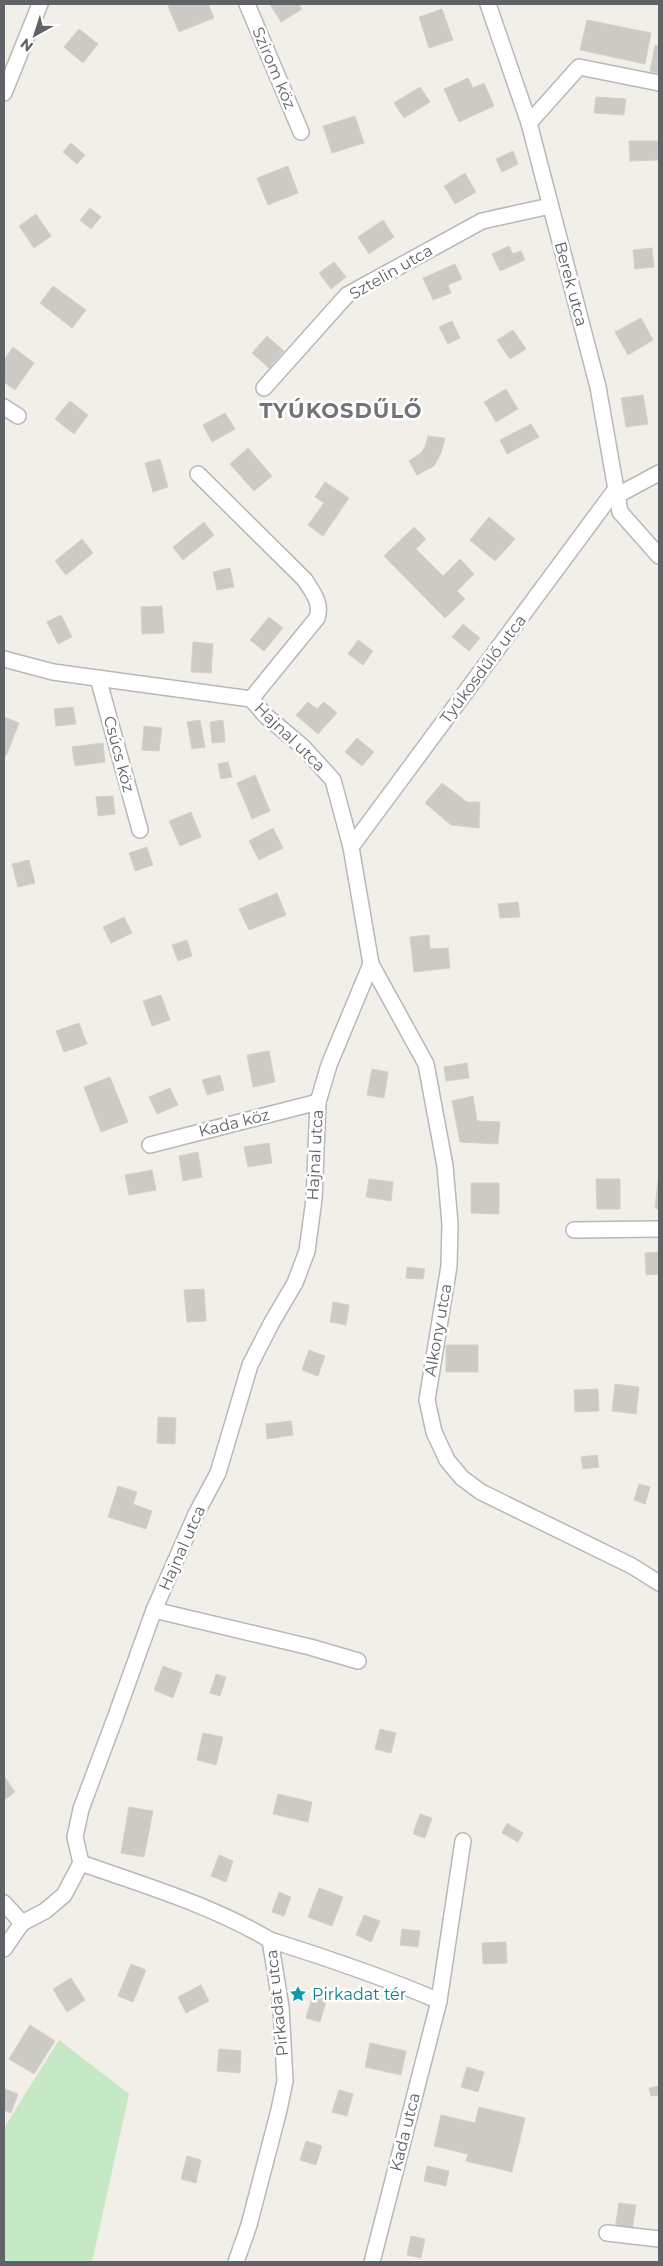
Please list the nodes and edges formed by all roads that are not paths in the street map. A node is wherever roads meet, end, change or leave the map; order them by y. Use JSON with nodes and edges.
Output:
{"nodes":[{"id":1,"x":40,"y":4,"type":"edge"},
{"id":2,"x":247,"y":4,"type":"edge"},
{"id":3,"x":488,"y":4,"type":"edge"},
{"id":4,"x":659,"y":83,"type":"edge"},
{"id":5,"x":4,"y":93,"type":"edge"},
{"id":6,"x":529,"y":123,"type":"junction"},
{"id":7,"x":301,"y":132,"type":"dead end"},
{"id":8,"x":550,"y":206,"type":"junction"},
{"id":9,"x":264,"y":388,"type":"dead end"},
{"id":10,"x":4,"y":407,"type":"edge"},
{"id":11,"x":18,"y":416,"type":"dead end"},
{"id":12,"x":659,"y":473,"type":"edge"},
{"id":13,"x":198,"y":474,"type":"dead end"},
{"id":14,"x":616,"y":493,"type":"junction"},
{"id":15,"x":659,"y":556,"type":"edge"},
{"id":16,"x":4,"y":659,"type":"edge"},
{"id":17,"x":98,"y":678,"type":"junction"},
{"id":18,"x":251,"y":699,"type":"junction"},
{"id":19,"x":140,"y":830,"type":"dead end"},
{"id":20,"x":351,"y":847,"type":"junction"},
{"id":21,"x":371,"y":964,"type":"junction"},
{"id":22,"x":318,"y":1102,"type":"junction"},
{"id":23,"x":150,"y":1145,"type":"dead end"},
{"id":24,"x":659,"y":1229,"type":"edge"},
{"id":25,"x":574,"y":1230,"type":"dead end"},
{"id":26,"x":659,"y":1583,"type":"edge"},
{"id":27,"x":154,"y":1610,"type":"junction"},
{"id":28,"x":358,"y":1662,"type":"dead end"},
{"id":29,"x":463,"y":1841,"type":"dead end"},
{"id":30,"x":81,"y":1863,"type":"junction"},
{"id":31,"x":4,"y":1904,"type":"edge"},
{"id":32,"x":22,"y":1924,"type":"junction"},
{"id":33,"x":270,"y":1940,"type":"junction"},
{"id":34,"x":4,"y":1949,"type":"edge"},
{"id":35,"x":439,"y":2001,"type":"junction"},
{"id":36,"x":607,"y":2233,"type":"dead end"},
{"id":37,"x":659,"y":2239,"type":"edge"},
{"id":38,"x":236,"y":2262,"type":"edge"},
{"id":39,"x":372,"y":2262,"type":"edge"}],
"edges":[{"from":1,"to":5,"type":"street"},
{"from":2,"to":7,"type":"street","name":"Szirom köz"},
{"from":3,"to":6,"type":"street","name":"Berek utca"},
{"from":4,"to":6,"type":"street"},
{"from":6,"to":8,"type":"street","name":"Berek utca"},
{"from":8,"to":9,"type":"street","name":"Sztelin utca"},
{"from":8,"to":14,"type":"street","name":"Berek utca"},
{"from":10,"to":11,"type":"street"},
{"from":12,"to":14,"type":"street","name":"Tyúkosdűlő utca"},
{"from":13,"to":18,"type":"street"},
{"from":14,"to":15,"type":"street","name":"Berek utca"},
{"from":14,"to":20,"type":"street","name":"Tyúkosdűlő utca"},
{"from":16,"to":17,"type":"street","name":"Hajnal utca"},
{"from":17,"to":18,"type":"street","name":"Hajnal utca"},
{"from":17,"to":19,"type":"street","name":"Csúcs köz"},
{"from":18,"to":20,"type":"street","name":"Hajnal utca"},
{"from":20,"to":21,"type":"street","name":"Hajnal utca"},
{"from":21,"to":22,"type":"street","name":"Hajnal utca"},
{"from":21,"to":26,"type":"street","name":"Alkony utca"},
{"from":22,"to":23,"type":"street","name":"Kada köz"},
{"from":22,"to":27,"type":"street","name":"Hajnal utca"},
{"from":24,"to":25,"type":"street"},
{"from":27,"to":28,"type":"street"},
{"from":27,"to":30,"type":"street","name":"Hajnal utca"},
{"from":29,"to":35,"type":"street","name":"Kada utca"},
{"from":30,"to":32,"type":"street"},
{"from":30,"to":33,"type":"street","name":"Pirkadat utca"},
{"from":31,"to":32,"type":"street"},
{"from":32,"to":34,"type":"street"},
{"from":33,"to":35,"type":"street"},
{"from":33,"to":38,"type":"street","name":"Pirkadat utca"},
{"from":35,"to":39,"type":"street","name":"Kada utca"},
{"from":36,"to":37,"type":"street"}]}
